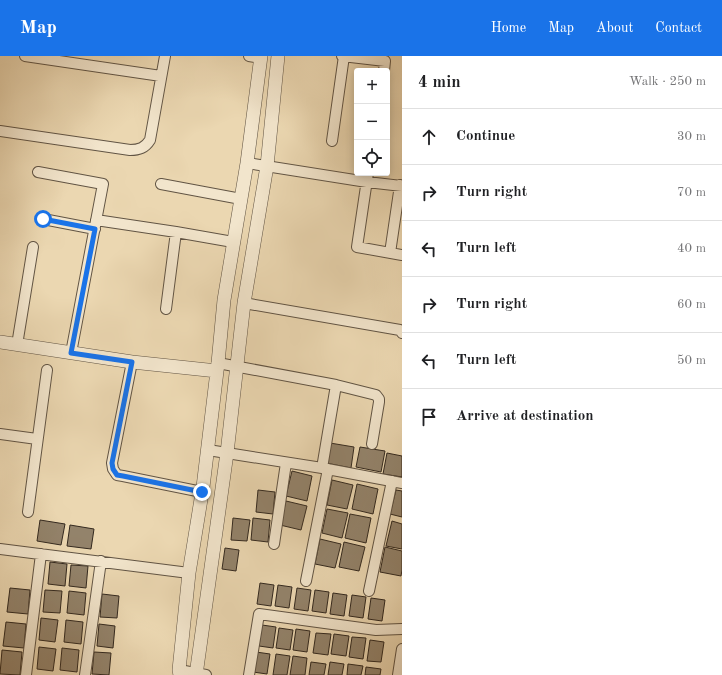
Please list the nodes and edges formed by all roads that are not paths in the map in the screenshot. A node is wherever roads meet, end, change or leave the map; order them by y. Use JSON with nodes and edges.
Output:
{"nodes":[{"id":1,"x":25,"y":56,"type":"edge"},
{"id":2,"x":165,"y":56,"type":"edge"},
{"id":3,"x":278,"y":56,"type":"edge"},
{"id":4,"x":343,"y":56,"type":"edge"},
{"id":5,"x":257,"y":57,"type":"edge"},
{"id":6,"x":384,"y":68,"type":"edge"},
{"id":7,"x":161,"y":76,"type":"junction"},
{"id":8,"x":0,"y":131,"type":"edge"},
{"id":9,"x":332,"y":141,"type":"dead end"},
{"id":10,"x":247,"y":163,"type":"junction"},
{"id":11,"x":267,"y":166,"type":"junction"},
{"id":12,"x":38,"y":172,"type":"dead end"},
{"id":13,"x":368,"y":177,"type":"edge"},
{"id":14,"x":161,"y":184,"type":"dead end"},
{"id":15,"x":401,"y":186,"type":"edge"},
{"id":16,"x":241,"y":198,"type":"junction"},
{"id":17,"x":43,"y":219,"type":"dead end"},
{"id":18,"x":96,"y":225,"type":"junction"},
{"id":19,"x":176,"y":232,"type":"junction"},
{"id":20,"x":233,"y":242,"type":"junction"},
{"id":21,"x":33,"y":247,"type":"dead end"},
{"id":22,"x":390,"y":252,"type":"junction"},
{"id":23,"x":402,"y":254,"type":"edge"},
{"id":24,"x":244,"y":303,"type":"junction"},
{"id":25,"x":166,"y":309,"type":"dead end"},
{"id":26,"x":402,"y":332,"type":"edge"},
{"id":27,"x":0,"y":342,"type":"edge"},
{"id":28,"x":17,"y":345,"type":"junction"},
{"id":29,"x":71,"y":353,"type":"junction"},
{"id":30,"x":132,"y":362,"type":"junction"},
{"id":31,"x":236,"y":366,"type":"junction"},
{"id":32,"x":218,"y":367,"type":"junction"},
{"id":33,"x":47,"y":370,"type":"dead end"},
{"id":34,"x":336,"y":385,"type":"junction"},
{"id":35,"x":0,"y":434,"type":"edge"},
{"id":36,"x":38,"y":439,"type":"junction"},
{"id":37,"x":372,"y":444,"type":"dead end"},
{"id":38,"x":208,"y":450,"type":"junction"},
{"id":39,"x":227,"y":453,"type":"junction"},
{"id":40,"x":286,"y":463,"type":"junction"},
{"id":41,"x":324,"y":469,"type":"junction"},
{"id":42,"x":397,"y":482,"type":"edge"},
{"id":43,"x":202,"y":492,"type":"junction"},
{"id":44,"x":28,"y":512,"type":"dead end"},
{"id":45,"x":274,"y":544,"type":"dead end"},
{"id":46,"x":0,"y":548,"type":"edge"},
{"id":47,"x":41,"y":554,"type":"junction"},
{"id":48,"x":101,"y":561,"type":"junction"},
{"id":49,"x":189,"y":572,"type":"junction"},
{"id":50,"x":306,"y":581,"type":"dead end"},
{"id":51,"x":369,"y":591,"type":"dead end"},
{"id":52,"x":402,"y":630,"type":"edge"},
{"id":53,"x":402,"y":649,"type":"edge"},
{"id":54,"x":179,"y":673,"type":"edge"},
{"id":55,"x":200,"y":674,"type":"edge"},
{"id":56,"x":26,"y":675,"type":"edge"},
{"id":57,"x":85,"y":675,"type":"edge"},
{"id":58,"x":250,"y":675,"type":"edge"},
{"id":59,"x":398,"y":675,"type":"edge"}],
"edges":[{"from":1,"to":7,"type":"street"},
{"from":2,"to":7,"type":"street"},
{"from":3,"to":11,"type":"street"},
{"from":4,"to":6,"type":"street"},
{"from":4,"to":9,"type":"street"},
{"from":5,"to":10,"type":"street"},
{"from":7,"to":8,"type":"street"},
{"from":10,"to":11,"type":"street"},
{"from":10,"to":16,"type":"street"},
{"from":11,"to":13,"type":"street"},
{"from":11,"to":24,"type":"street"},
{"from":12,"to":18,"type":"street"},
{"from":13,"to":15,"type":"street"},
{"from":13,"to":22,"type":"street"},
{"from":14,"to":16,"type":"street"},
{"from":15,"to":22,"type":"street"},
{"from":16,"to":20,"type":"street"},
{"from":17,"to":18,"type":"street"},
{"from":18,"to":19,"type":"street"},
{"from":18,"to":29,"type":"street"},
{"from":19,"to":20,"type":"street"},
{"from":19,"to":25,"type":"street"},
{"from":20,"to":32,"type":"street"},
{"from":21,"to":28,"type":"street"},
{"from":22,"to":23,"type":"street"},
{"from":24,"to":26,"type":"street"},
{"from":24,"to":31,"type":"street"},
{"from":27,"to":28,"type":"street"},
{"from":28,"to":29,"type":"street"},
{"from":29,"to":30,"type":"street"},
{"from":30,"to":32,"type":"street"},
{"from":30,"to":43,"type":"street"},
{"from":31,"to":32,"type":"street"},
{"from":31,"to":34,"type":"street"},
{"from":31,"to":39,"type":"street"},
{"from":32,"to":38,"type":"street"},
{"from":33,"to":36,"type":"street"},
{"from":34,"to":37,"type":"street"},
{"from":34,"to":41,"type":"street"},
{"from":35,"to":36,"type":"street"},
{"from":36,"to":44,"type":"street"},
{"from":38,"to":39,"type":"street"},
{"from":38,"to":43,"type":"street"},
{"from":39,"to":40,"type":"street"},
{"from":39,"to":55,"type":"street"},
{"from":40,"to":41,"type":"street"},
{"from":40,"to":45,"type":"street"},
{"from":41,"to":42,"type":"street"},
{"from":41,"to":50,"type":"street"},
{"from":42,"to":51,"type":"street"},
{"from":43,"to":49,"type":"street"},
{"from":46,"to":47,"type":"street"},
{"from":47,"to":48,"type":"street"},
{"from":47,"to":56,"type":"street"},
{"from":48,"to":49,"type":"street"},
{"from":48,"to":57,"type":"street"},
{"from":49,"to":54,"type":"street"},
{"from":52,"to":58,"type":"street"},
{"from":53,"to":59,"type":"street"},
{"from":54,"to":55,"type":"street"}]}
